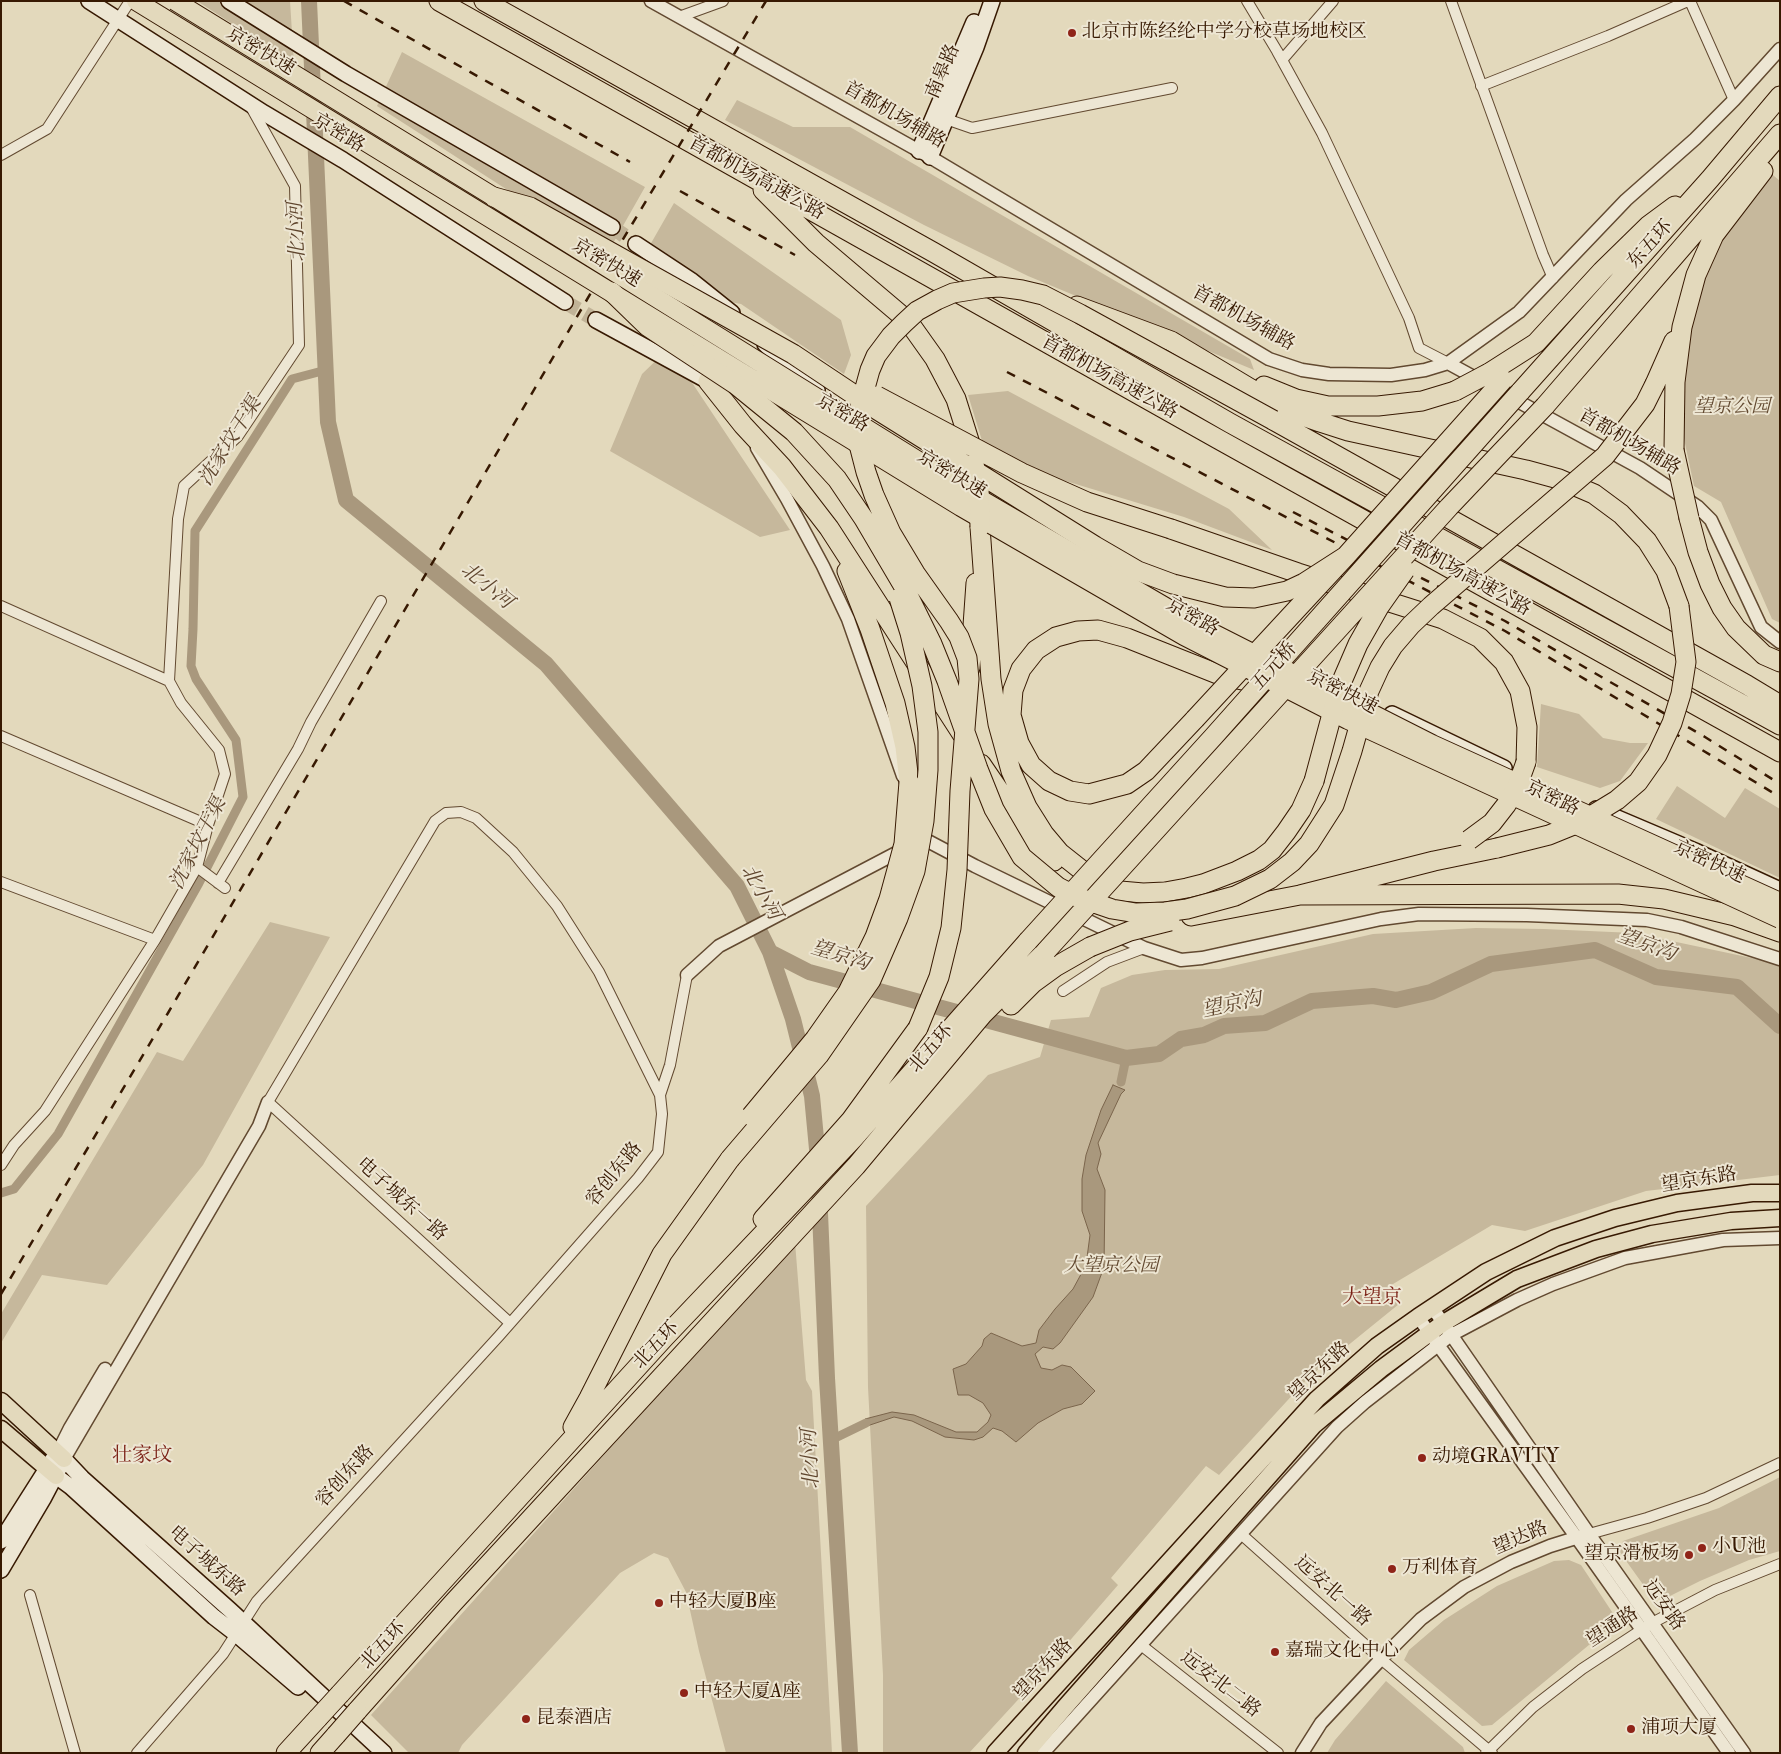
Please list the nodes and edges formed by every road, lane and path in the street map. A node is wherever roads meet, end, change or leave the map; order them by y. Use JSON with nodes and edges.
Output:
{"nodes":[{"id":1,"x":89,"y":1,"type":"edge"},
{"id":2,"x":130,"y":1,"type":"edge"},
{"id":3,"x":136,"y":1,"type":"edge"},
{"id":4,"x":175,"y":1,"type":"edge"},
{"id":5,"x":229,"y":1,"type":"edge"},
{"id":6,"x":439,"y":1,"type":"edge"},
{"id":7,"x":484,"y":1,"type":"edge"},
{"id":8,"x":651,"y":1,"type":"edge"},
{"id":9,"x":723,"y":1,"type":"edge"},
{"id":10,"x":981,"y":1,"type":"edge"},
{"id":11,"x":992,"y":1,"type":"edge"},
{"id":12,"x":1247,"y":1,"type":"edge"},
{"id":13,"x":1333,"y":1,"type":"edge"},
{"id":14,"x":1450,"y":1,"type":"edge"},
{"id":15,"x":1689,"y":1,"type":"edge"},
{"id":16,"x":679,"y":17,"type":"junction"},
{"id":17,"x":118,"y":20,"type":"junction"},
{"id":18,"x":1780,"y":49,"type":"edge"},
{"id":19,"x":1282,"y":60,"type":"junction"},
{"id":20,"x":1481,"y":86,"type":"junction"},
{"id":21,"x":1172,"y":88,"type":"dead end"},
{"id":22,"x":1780,"y":96,"type":"edge"},
{"id":23,"x":1734,"y":100,"type":"junction"},
{"id":24,"x":248,"y":102,"type":"junction"},
{"id":25,"x":946,"y":119,"type":"junction"},
{"id":26,"x":1780,"y":134,"type":"edge"},
{"id":27,"x":1780,"y":146,"type":"edge"},
{"id":28,"x":924,"y":154,"type":"junction"},
{"id":29,"x":1,"y":155,"type":"edge"},
{"id":30,"x":744,"y":172,"type":"junction"},
{"id":31,"x":1710,"y":179,"type":"junction"},
{"id":32,"x":494,"y":197,"type":"junction"},
{"id":33,"x":612,"y":227,"type":"tunnel mouth"},
{"id":34,"x":636,"y":244,"type":"tunnel mouth"},
{"id":35,"x":933,"y":252,"type":"junction"},
{"id":36,"x":1553,"y":278,"type":"junction"},
{"id":37,"x":612,"y":292,"type":"junction"},
{"id":38,"x":565,"y":302,"type":"tunnel mouth"},
{"id":39,"x":1686,"y":312,"type":"junction"},
{"id":40,"x":596,"y":320,"type":"tunnel mouth"},
{"id":41,"x":1171,"y":341,"type":"junction"},
{"id":42,"x":793,"y":354,"type":"junction"},
{"id":43,"x":1448,"y":363,"type":"junction"},
{"id":44,"x":1496,"y":377,"type":"junction"},
{"id":45,"x":708,"y":381,"type":"junction"},
{"id":46,"x":1520,"y":392,"type":"joint"},
{"id":47,"x":1545,"y":406,"type":"joint"},
{"id":48,"x":743,"y":425,"type":"junction"},
{"id":49,"x":1449,"y":507,"type":"junction"},
{"id":50,"x":980,"y":527,"type":"junction"},
{"id":51,"x":829,"y":528,"type":"junction"},
{"id":52,"x":870,"y":530,"type":"junction"},
{"id":53,"x":1346,"y":556,"type":"junction"},
{"id":54,"x":381,"y":601,"type":"dead end"},
{"id":55,"x":1,"y":606,"type":"edge"},
{"id":56,"x":1780,"y":642,"type":"edge"},
{"id":57,"x":1772,"y":658,"type":"edge"},
{"id":58,"x":1780,"y":672,"type":"edge"},
{"id":59,"x":969,"y":679,"type":"junction"},
{"id":60,"x":169,"y":681,"type":"junction"},
{"id":61,"x":1268,"y":686,"type":"junction"},
{"id":62,"x":1758,"y":691,"type":"junction"},
{"id":63,"x":1780,"y":698,"type":"edge"},
{"id":64,"x":1780,"y":705,"type":"edge"},
{"id":65,"x":1780,"y":726,"type":"edge"},
{"id":66,"x":1,"y":736,"type":"edge"},
{"id":67,"x":1780,"y":752,"type":"edge"},
{"id":68,"x":208,"y":825,"type":"junction"},
{"id":69,"x":924,"y":839,"type":"junction"},
{"id":70,"x":1434,"y":861,"type":"junction"},
{"id":71,"x":197,"y":866,"type":"junction"},
{"id":72,"x":1,"y":882,"type":"edge"},
{"id":73,"x":1109,"y":890,"type":"junction"},
{"id":74,"x":1780,"y":890,"type":"edge"},
{"id":75,"x":1300,"y":895,"type":"junction"},
{"id":76,"x":1780,"y":902,"type":"edge"},
{"id":77,"x":1780,"y":919,"type":"edge"},
{"id":78,"x":1780,"y":931,"type":"edge"},
{"id":79,"x":155,"y":940,"type":"junction"},
{"id":80,"x":1028,"y":941,"type":"joint"},
{"id":81,"x":1144,"y":948,"type":"junction"},
{"id":82,"x":1048,"y":950,"type":"joint"},
{"id":83,"x":1780,"y":959,"type":"edge"},
{"id":84,"x":687,"y":976,"type":"joint"},
{"id":85,"x":1063,"y":991,"type":"dead end"},
{"id":86,"x":982,"y":1014,"type":"junction"},
{"id":87,"x":958,"y":1041,"type":"junction"},
{"id":88,"x":660,"y":1095,"type":"junction"},
{"id":89,"x":268,"y":1102,"type":"junction"},
{"id":90,"x":727,"y":1154,"type":"junction"},
{"id":91,"x":1,"y":1165,"type":"edge"},
{"id":92,"x":1780,"y":1193,"type":"edge"},
{"id":93,"x":781,"y":1207,"type":"junction"},
{"id":94,"x":1780,"y":1218,"type":"edge"},
{"id":95,"x":1652,"y":1234,"type":"junction"},
{"id":96,"x":1780,"y":1238,"type":"edge"},
{"id":97,"x":1723,"y":1240,"type":"junction"},
{"id":98,"x":1432,"y":1308,"type":"junction"},
{"id":99,"x":1418,"y":1317,"type":"junction"},
{"id":100,"x":510,"y":1322,"type":"junction"},
{"id":101,"x":1440,"y":1334,"type":"junction"},
{"id":102,"x":1,"y":1401,"type":"edge"},
{"id":103,"x":1,"y":1429,"type":"edge"},
{"id":104,"x":1294,"y":1448,"type":"junction"},
{"id":105,"x":61,"y":1455,"type":"junction"},
{"id":106,"x":557,"y":1455,"type":"junction"},
{"id":107,"x":1780,"y":1463,"type":"edge"},
{"id":108,"x":51,"y":1472,"type":"junction"},
{"id":109,"x":1288,"y":1483,"type":"junction"},
{"id":110,"x":1241,"y":1534,"type":"junction"},
{"id":111,"x":1583,"y":1536,"type":"junction"},
{"id":112,"x":1,"y":1541,"type":"edge"},
{"id":113,"x":1780,"y":1564,"type":"edge"},
{"id":114,"x":1,"y":1570,"type":"edge"},
{"id":115,"x":30,"y":1595,"type":"dead end"},
{"id":116,"x":1647,"y":1627,"type":"junction"},
{"id":117,"x":240,"y":1628,"type":"junction"},
{"id":118,"x":1141,"y":1645,"type":"junction"},
{"id":119,"x":1381,"y":1659,"type":"junction"},
{"id":120,"x":1089,"y":1702,"type":"junction"},
{"id":121,"x":1066,"y":1706,"type":"junction"},
{"id":122,"x":1489,"y":1752,"type":"edge"},
{"id":123,"x":75,"y":1753,"type":"edge"},
{"id":124,"x":137,"y":1753,"type":"edge"},
{"id":125,"x":286,"y":1753,"type":"edge"},
{"id":126,"x":320,"y":1753,"type":"edge"},
{"id":127,"x":370,"y":1753,"type":"edge"},
{"id":128,"x":384,"y":1753,"type":"edge"},
{"id":129,"x":995,"y":1753,"type":"edge"},
{"id":130,"x":1026,"y":1753,"type":"edge"},
{"id":131,"x":1043,"y":1753,"type":"edge"},
{"id":132,"x":1278,"y":1753,"type":"edge"},
{"id":133,"x":1302,"y":1753,"type":"edge"},
{"id":134,"x":1729,"y":1753,"type":"edge"},
{"id":135,"x":1744,"y":1753,"type":"edge"}],
"edges":[{"from":1,"to":17,"type":"main road","name":"京密路"},
{"from":2,"to":17,"type":"street"},
{"from":3,"to":37,"type":"highway","name":"京密快速","bridge":true},
{"from":4,"to":32,"type":"highway","name":"京密快速","bridge":true},
{"from":5,"to":33,"type":"main road"},
{"from":6,"to":30,"type":"highway","name":"首都机场高速公路"},
{"from":7,"to":35,"type":"highway","name":"首都机场高速公路"},
{"from":8,"to":16,"type":"street","name":"首都机场辅路"},
{"from":9,"to":16,"type":"street"},
{"from":10,"to":28,"type":"main road","name":"南皋路"},
{"from":11,"to":25,"type":"main road","name":"南皋路"},
{"from":12,"to":19,"type":"street"},
{"from":13,"to":19,"type":"street"},
{"from":14,"to":20,"type":"street"},
{"from":15,"to":20,"type":"street"},
{"from":15,"to":23,"type":"street"},
{"from":16,"to":28,"type":"street","name":"首都机场辅路"},
{"from":17,"to":24,"type":"main road","name":"京密路"},
{"from":17,"to":29,"type":"street"},
{"from":18,"to":23,"type":"street"},
{"from":19,"to":43,"type":"street"},
{"from":20,"to":36,"type":"street"},
{"from":21,"to":25,"type":"street"},
{"from":22,"to":31,"type":"highway","name":"东五环"},
{"from":23,"to":36,"type":"street"},
{"from":24,"to":38,"type":"main road","name":"京密路"},
{"from":24,"to":60,"type":"street"},
{"from":25,"to":28,"type":"main road","name":"南皋路"},
{"from":26,"to":47,"type":"highway","name":"东五环"},
{"from":27,"to":39,"type":"highway"},
{"from":28,"to":43,"type":"street","name":"首都机场辅路"},
{"from":30,"to":50,"type":"highway","bridge":true},
{"from":30,"to":67,"type":"highway","name":"首都机场高速公路"},
{"from":31,"to":44,"type":"highway"},
{"from":31,"to":46,"type":"highway","name":"东五环"},
{"from":32,"to":42,"type":"highway","bridge":true},
{"from":32,"to":76,"type":"highway","name":"京密快速","bridge":true},
{"from":34,"to":74,"type":"main road","name":"京密路"},
{"from":35,"to":41,"type":"highway"},
{"from":35,"to":65,"type":"highway","name":"首都机场高速公路"},
{"from":36,"to":43,"type":"street"},
{"from":37,"to":52,"type":"highway","bridge":true},
{"from":37,"to":77,"type":"highway","name":"京密快速","bridge":true},
{"from":39,"to":52,"type":"highway","bridge":true},
{"from":39,"to":57,"type":"highway","bridge":true},
{"from":40,"to":45,"type":"main road","name":"京密路"},
{"from":41,"to":44,"type":"highway","bridge":true},
{"from":41,"to":70,"type":"highway","bridge":true},
{"from":42,"to":53,"type":"highway","bridge":true},
{"from":42,"to":70,"type":"highway","bridge":true},
{"from":43,"to":56,"type":"street","name":"首都机场辅路"},
{"from":44,"to":53,"type":"highway","bridge":true},
{"from":45,"to":48,"type":"highway"},
{"from":45,"to":61,"type":"main road","name":"京密路"},
{"from":46,"to":80,"type":"highway","name":"五元桥","bridge":true},
{"from":47,"to":49,"type":"highway","name":"五元桥","bridge":true},
{"from":48,"to":51,"type":"highway"},
{"from":48,"to":69,"type":"street"},
{"from":49,"to":73,"type":"highway","bridge":true},
{"from":49,"to":82,"type":"highway","name":"五元桥","bridge":true},
{"from":50,"to":59,"type":"highway","bridge":true},
{"from":50,"to":73,"type":"highway"},
{"from":51,"to":73,"type":"highway"},
{"from":51,"to":90,"type":"highway","bridge":true},
{"from":52,"to":90,"type":"highway","bridge":true},
{"from":53,"to":61,"type":"highway","bridge":true},
{"from":54,"to":71,"type":"street"},
{"from":55,"to":60,"type":"street"},
{"from":57,"to":58,"type":"highway"},
{"from":59,"to":62,"type":"highway","bridge":true},
{"from":59,"to":93,"type":"highway","bridge":true},
{"from":60,"to":68,"type":"street"},
{"from":61,"to":78,"type":"main road","name":"京密路"},
{"from":62,"to":63,"type":"highway"},
{"from":62,"to":64,"type":"highway"},
{"from":66,"to":68,"type":"street"},
{"from":68,"to":71,"type":"street"},
{"from":69,"to":81,"type":"street"},
{"from":69,"to":84,"type":"street"},
{"from":70,"to":75,"type":"highway"},
{"from":71,"to":79,"type":"street"},
{"from":72,"to":79,"type":"street"},
{"from":75,"to":78,"type":"highway"},
{"from":75,"to":86,"type":"highway","bridge":true},
{"from":79,"to":91,"type":"street"},
{"from":80,"to":86,"type":"highway","name":"北五环"},
{"from":81,"to":83,"type":"street"},
{"from":81,"to":85,"type":"street"},
{"from":82,"to":86,"type":"highway","name":"北五环"},
{"from":84,"to":88,"type":"street"},
{"from":86,"to":87,"type":"highway"},
{"from":86,"to":87,"type":"highway","name":"北五环"},
{"from":87,"to":93,"type":"highway","name":"北五环"},
{"from":87,"to":126,"type":"highway","name":"北五环","bridge":true},
{"from":88,"to":89,"type":"street","name":"容创东路"},
{"from":88,"to":100,"type":"street","name":"容创东路"},
{"from":89,"to":100,"type":"street","name":"电子城东一路"},
{"from":89,"to":105,"type":"street"},
{"from":90,"to":106,"type":"highway"},
{"from":92,"to":98,"type":"main road","name":"望京东路"},
{"from":93,"to":106,"type":"highway","name":"北五环"},
{"from":94,"to":95,"type":"main road","name":"望京东路"},
{"from":95,"to":97,"type":"street"},
{"from":95,"to":101,"type":"main road","name":"望京东路"},
{"from":96,"to":97,"type":"street"},
{"from":97,"to":101,"type":"street"},
{"from":98,"to":99,"type":"main road","name":"望京东路"},
{"from":98,"to":101,"type":"street","name":"远安路"},
{"from":99,"to":101,"type":"street","name":"远安路"},
{"from":99,"to":129,"type":"main road","name":"望京东路"},
{"from":100,"to":117,"type":"street","name":"容创东路"},
{"from":101,"to":104,"type":"main road","name":"望京东路"},
{"from":101,"to":109,"type":"street"},
{"from":101,"to":111,"type":"street","name":"远安路"},
{"from":102,"to":105,"type":"main road","name":"电子城东路"},
{"from":103,"to":108,"type":"main road","name":"电子城东路"},
{"from":104,"to":109,"type":"street"},
{"from":104,"to":121,"type":"main road","name":"望京东路"},
{"from":105,"to":108,"type":"main road"},
{"from":105,"to":117,"type":"main road","name":"电子城东路"},
{"from":106,"to":125,"type":"highway","name":"北五环","bridge":true},
{"from":107,"to":111,"type":"street"},
{"from":108,"to":112,"type":"main road"},
{"from":108,"to":114,"type":"main road"},
{"from":108,"to":117,"type":"main road","name":"电子城东路"},
{"from":109,"to":110,"type":"street"},
{"from":110,"to":118,"type":"street"},
{"from":110,"to":119,"type":"street","name":"远安北一路"},
{"from":111,"to":116,"type":"street","name":"远安路"},
{"from":111,"to":119,"type":"street","name":"望达路"},
{"from":113,"to":116,"type":"street","name":"望通路"},
{"from":115,"to":123,"type":"street"},
{"from":116,"to":122,"type":"street","name":"望通路"},
{"from":116,"to":134,"type":"street","name":"远安路"},
{"from":116,"to":135,"type":"street","name":"远安路"},
{"from":117,"to":124,"type":"street","name":"容创东路"},
{"from":117,"to":127,"type":"main road","name":"电子城东路"},
{"from":117,"to":128,"type":"main road","name":"电子城东路"},
{"from":118,"to":120,"type":"street"},
{"from":118,"to":132,"type":"street","name":"远安北二路"},
{"from":119,"to":122,"type":"street","name":"远安北一路"},
{"from":119,"to":133,"type":"street","name":"望达路"},
{"from":120,"to":121,"type":"street"},
{"from":120,"to":131,"type":"street"},
{"from":121,"to":130,"type":"main road","name":"望京东路"}]}
